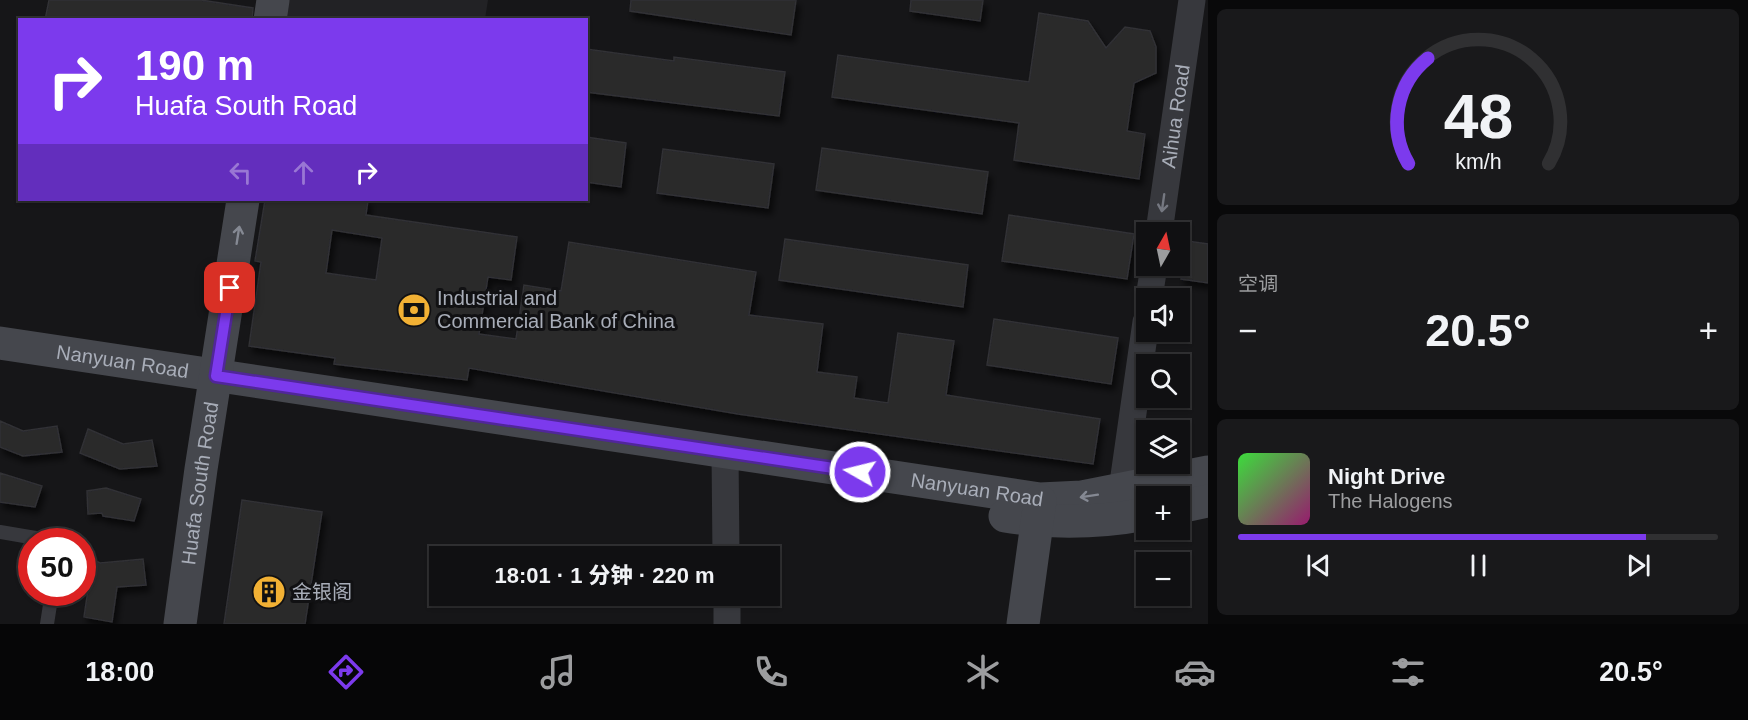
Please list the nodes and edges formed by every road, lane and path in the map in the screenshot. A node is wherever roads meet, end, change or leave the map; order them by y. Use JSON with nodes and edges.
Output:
{"nodes":[{"id":1,"x":273,"y":0,"type":"edge"},
{"id":2,"x":1192,"y":0,"type":"edge"},
{"id":3,"x":270,"y":18,"type":"edge"},
{"id":4,"x":243,"y":201,"type":"edge"},
{"id":5,"x":1160,"y":222,"type":"edge"},
{"id":6,"x":1143,"y":342,"type":"edge"},
{"id":7,"x":0,"y":343,"type":"edge"},
{"id":8,"x":0,"y":363,"type":"edge"},
{"id":9,"x":214,"y":386,"type":"junction"},
{"id":10,"x":726,"y":463,"type":"junction"},
{"id":11,"x":1208,"y":472,"type":"edge"},
{"id":12,"x":1122,"y":490,"type":"junction"},
{"id":13,"x":1208,"y":501,"type":"edge"},
{"id":14,"x":1190,"y":505,"type":"edge"},
{"id":15,"x":1039,"y":510,"type":"junction"},
{"id":16,"x":1136,"y":515,"type":"edge"},
{"id":17,"x":0,"y":532,"type":"edge"},
{"id":18,"x":18,"y":535,"type":"edge"},
{"id":19,"x":726,"y":546,"type":"edge"},
{"id":20,"x":50,"y":606,"type":"edge"},
{"id":21,"x":727,"y":606,"type":"edge"},
{"id":22,"x":47,"y":624,"type":"edge"},
{"id":23,"x":180,"y":624,"type":"edge"},
{"id":24,"x":727,"y":624,"type":"edge"},
{"id":25,"x":1023,"y":624,"type":"edge"}],
"edges":[{"from":1,"to":3,"type":"main road"},
{"from":2,"to":5,"type":"street","name":"Aihua Road","one_way":true},
{"from":9,"to":4,"type":"main road","name":"Huafa South Road","one_way":true},
{"from":6,"to":12,"type":"street"},
{"from":7,"to":9,"type":"main road","name":"Nanyuan Road"},
{"from":8,"to":9,"type":"main road","name":"Nanyuan Road"},
{"from":9,"to":10,"type":"main road","name":"Nanyuan Road"},
{"from":9,"to":23,"type":"main road","name":"Huafa South Road"},
{"from":10,"to":15,"type":"main road","name":"Nanyuan Road"},
{"from":10,"to":19,"type":"street"},
{"from":11,"to":12,"type":"main road","name":"Nanyuan Road"},
{"from":12,"to":15,"type":"main road","name":"Nanyuan Road","one_way":true},
{"from":13,"to":14,"type":"main road"},
{"from":15,"to":16,"type":"main road","name":"Nanyuan Road"},
{"from":15,"to":25,"type":"main road"},
{"from":17,"to":18,"type":"lane"},
{"from":20,"to":22,"type":"lane"},
{"from":21,"to":24,"type":"street"}]}
